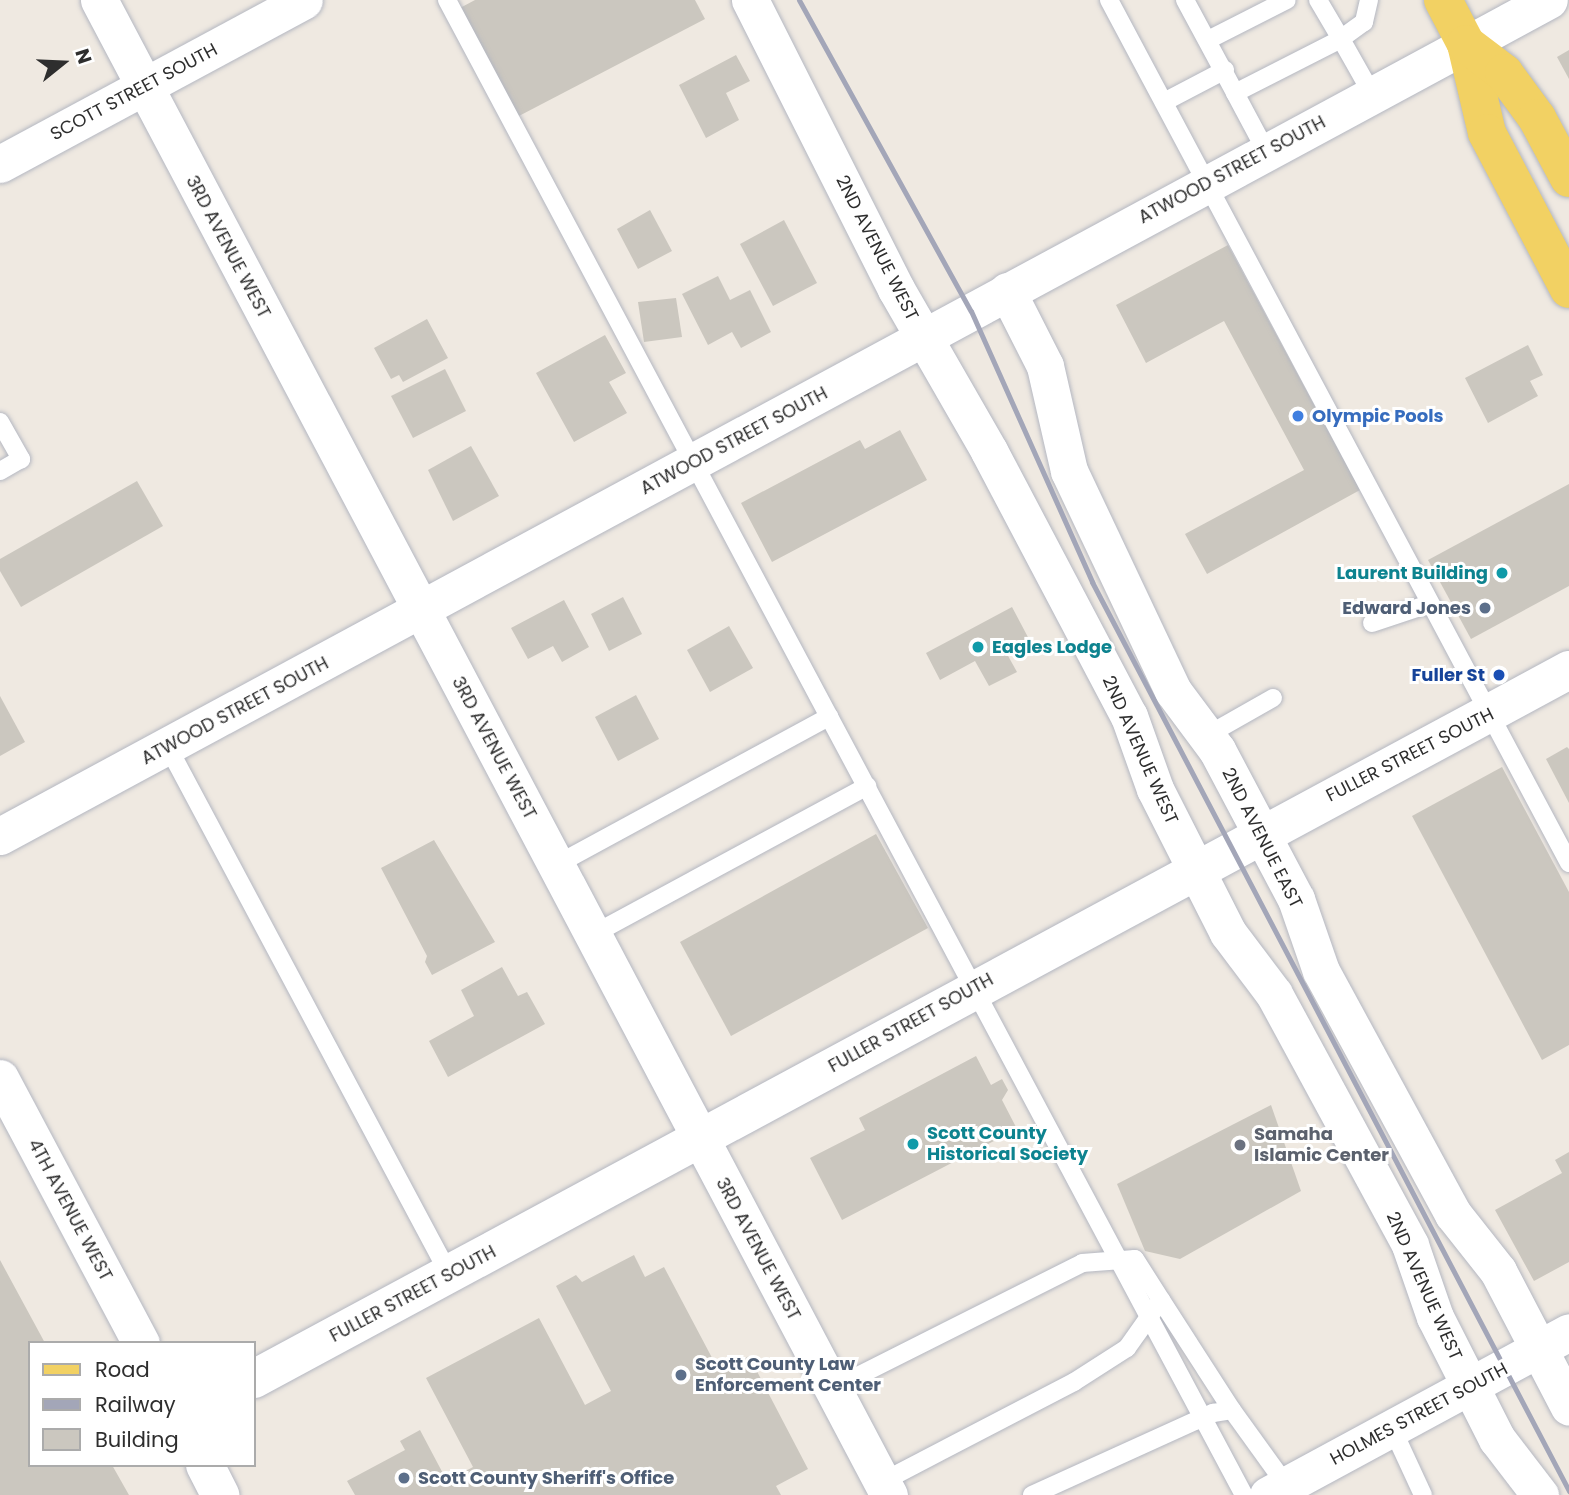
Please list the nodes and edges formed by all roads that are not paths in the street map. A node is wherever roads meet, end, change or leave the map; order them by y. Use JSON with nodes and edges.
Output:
{"nodes":[{"id":1,"x":99,"y":0,"type":"edge"},
{"id":2,"x":304,"y":0,"type":"edge"},
{"id":3,"x":447,"y":0,"type":"edge"},
{"id":4,"x":750,"y":0,"type":"edge"},
{"id":5,"x":1109,"y":0,"type":"edge"},
{"id":6,"x":1185,"y":0,"type":"edge"},
{"id":7,"x":1287,"y":0,"type":"edge"},
{"id":8,"x":1318,"y":0,"type":"edge"},
{"id":9,"x":1369,"y":0,"type":"edge"},
{"id":10,"x":1443,"y":0,"type":"edge"},
{"id":11,"x":1549,"y":0,"type":"edge"},
{"id":12,"x":1210,"y":39,"type":"junction"},
{"id":13,"x":1341,"y":39,"type":"junction"},
{"id":14,"x":1466,"y":44,"type":"junction"},
{"id":15,"x":1225,"y":70,"type":"junction"},
{"id":16,"x":142,"y":84,"type":"junction"},
{"id":17,"x":1235,"y":93,"type":"junction"},
{"id":18,"x":1372,"y":94,"type":"junction"},
{"id":19,"x":1164,"y":102,"type":"junction"},
{"id":20,"x":1266,"y":151,"type":"junction"},
{"id":21,"x":0,"y":164,"type":"edge"},
{"id":22,"x":1569,"y":178,"type":"edge"},
{"id":23,"x":1209,"y":183,"type":"junction"},
{"id":24,"x":1569,"y":289,"type":"edge"},
{"id":25,"x":1007,"y":291,"type":"junction"},
{"id":26,"x":926,"y":339,"type":"junction"},
{"id":27,"x":0,"y":422,"type":"edge"},
{"id":28,"x":694,"y":463,"type":"junction"},
{"id":29,"x":0,"y":471,"type":"edge"},
{"id":30,"x":1429,"y":604,"type":"junction"},
{"id":31,"x":420,"y":610,"type":"junction"},
{"id":32,"x":1372,"y":622,"type":"dead end"},
{"id":33,"x":1569,"y":670,"type":"edge"},
{"id":34,"x":1273,"y":698,"type":"dead end"},
{"id":35,"x":1488,"y":715,"type":"junction"},
{"id":36,"x":829,"y":717,"type":"junction"},
{"id":37,"x":1206,"y":736,"type":"junction"},
{"id":38,"x":169,"y":747,"type":"junction"},
{"id":39,"x":867,"y":786,"type":"junction"},
{"id":40,"x":1260,"y":834,"type":"junction"},
{"id":41,"x":0,"y":836,"type":"edge"},
{"id":42,"x":1569,"y":863,"type":"edge"},
{"id":43,"x":556,"y":865,"type":"junction"},
{"id":44,"x":1195,"y":869,"type":"junction"},
{"id":45,"x":592,"y":935,"type":"junction"},
{"id":46,"x":974,"y":989,"type":"junction"},
{"id":47,"x":0,"y":1078,"type":"edge"},
{"id":48,"x":701,"y":1142,"type":"junction"},
{"id":49,"x":1119,"y":1260,"type":"junction"},
{"id":50,"x":449,"y":1274,"type":"junction"},
{"id":51,"x":1161,"y":1300,"type":"junction"},
{"id":52,"x":1149,"y":1317,"type":"junction"},
{"id":53,"x":1554,"y":1340,"type":"edge"},
{"id":54,"x":140,"y":1341,"type":"edge"},
{"id":55,"x":256,"y":1378,"type":"edge"},
{"id":56,"x":1471,"y":1386,"type":"junction"},
{"id":57,"x":832,"y":1389,"type":"junction"},
{"id":58,"x":1569,"y":1407,"type":"edge"},
{"id":59,"x":1232,"y":1410,"type":"junction"},
{"id":60,"x":1203,"y":1417,"type":"junction"},
{"id":61,"x":1392,"y":1428,"type":"junction"},
{"id":62,"x":206,"y":1467,"type":"edge"},
{"id":63,"x":886,"y":1489,"type":"edge"},
{"id":64,"x":1277,"y":1490,"type":"edge"},
{"id":65,"x":220,"y":1495,"type":"edge"},
{"id":66,"x":1032,"y":1495,"type":"edge"},
{"id":67,"x":1244,"y":1495,"type":"edge"},
{"id":68,"x":1423,"y":1495,"type":"edge"},
{"id":69,"x":1541,"y":1495,"type":"edge"}],
"edges":[{"from":1,"to":16,"type":"street","name":"3RD AVENUE WEST"},
{"from":2,"to":16,"type":"street","name":"SCOTT STREET SOUTH"},
{"from":3,"to":28,"type":"lane"},
{"from":4,"to":26,"type":"street","name":"2ND AVENUE WEST"},
{"from":5,"to":19,"type":"lane"},
{"from":6,"to":12,"type":"lane"},
{"from":7,"to":12,"type":"lane"},
{"from":8,"to":13,"type":"lane"},
{"from":9,"to":13,"type":"lane"},
{"from":10,"to":14,"type":"main road"},
{"from":11,"to":14,"type":"street","name":"ATWOOD STREET SOUTH"},
{"from":12,"to":15,"type":"lane"},
{"from":13,"to":17,"type":"lane"},
{"from":13,"to":18,"type":"lane"},
{"from":14,"to":18,"type":"street","name":"ATWOOD STREET SOUTH"},
{"from":14,"to":22,"type":"main road"},
{"from":14,"to":24,"type":"main road"},
{"from":15,"to":17,"type":"lane"},
{"from":15,"to":19,"type":"lane"},
{"from":16,"to":21,"type":"street","name":"SCOTT STREET SOUTH"},
{"from":16,"to":31,"type":"street","name":"3RD AVENUE WEST"},
{"from":17,"to":20,"type":"lane"},
{"from":18,"to":20,"type":"street","name":"ATWOOD STREET SOUTH"},
{"from":19,"to":23,"type":"lane"},
{"from":20,"to":23,"type":"street","name":"ATWOOD STREET SOUTH"},
{"from":23,"to":25,"type":"street","name":"ATWOOD STREET SOUTH"},
{"from":23,"to":30,"type":"lane"},
{"from":25,"to":26,"type":"street","name":"ATWOOD STREET SOUTH"},
{"from":25,"to":37,"type":"street","name":"2ND AVENUE EAST"},
{"from":26,"to":28,"type":"street","name":"ATWOOD STREET SOUTH"},
{"from":26,"to":44,"type":"street","name":"2ND AVENUE WEST"},
{"from":27,"to":29,"type":"lane"},
{"from":28,"to":31,"type":"street","name":"ATWOOD STREET SOUTH"},
{"from":28,"to":36,"type":"lane"},
{"from":30,"to":32,"type":"lane"},
{"from":30,"to":35,"type":"lane"},
{"from":31,"to":38,"type":"street","name":"ATWOOD STREET SOUTH"},
{"from":31,"to":43,"type":"street","name":"3RD AVENUE WEST"},
{"from":33,"to":35,"type":"street","name":"FULLER STREET SOUTH"},
{"from":34,"to":37,"type":"lane"},
{"from":35,"to":40,"type":"street","name":"FULLER STREET SOUTH"},
{"from":35,"to":42,"type":"lane"},
{"from":36,"to":39,"type":"lane"},
{"from":36,"to":43,"type":"lane"},
{"from":37,"to":40,"type":"street","name":"2ND AVENUE EAST"},
{"from":38,"to":41,"type":"street","name":"ATWOOD STREET SOUTH"},
{"from":38,"to":50,"type":"lane"},
{"from":39,"to":45,"type":"lane"},
{"from":39,"to":46,"type":"lane"},
{"from":40,"to":44,"type":"street","name":"FULLER STREET SOUTH"},
{"from":40,"to":53,"type":"street","name":"2ND AVENUE EAST"},
{"from":43,"to":45,"type":"street","name":"3RD AVENUE WEST"},
{"from":44,"to":46,"type":"street","name":"FULLER STREET SOUTH"},
{"from":44,"to":56,"type":"street","name":"2ND AVENUE WEST"},
{"from":45,"to":48,"type":"street","name":"3RD AVENUE WEST"},
{"from":46,"to":48,"type":"street","name":"FULLER STREET SOUTH"},
{"from":46,"to":49,"type":"lane"},
{"from":47,"to":54,"type":"street","name":"4TH AVENUE WEST"},
{"from":48,"to":50,"type":"street","name":"FULLER STREET SOUTH"},
{"from":48,"to":57,"type":"street","name":"3RD AVENUE WEST"},
{"from":49,"to":51,"type":"lane"},
{"from":49,"to":52,"type":"lane"},
{"from":49,"to":57,"type":"lane"},
{"from":50,"to":55,"type":"street","name":"FULLER STREET SOUTH"},
{"from":51,"to":52,"type":"lane"},
{"from":51,"to":59,"type":"lane"},
{"from":52,"to":60,"type":"lane"},
{"from":52,"to":63,"type":"lane"},
{"from":53,"to":56,"type":"street","name":"HOLMES STREET SOUTH"},
{"from":53,"to":58,"type":"street","name":"2ND AVENUE EAST"},
{"from":56,"to":61,"type":"street","name":"HOLMES STREET SOUTH"},
{"from":56,"to":69,"type":"street"},
{"from":57,"to":63,"type":"street","name":"3RD AVENUE WEST"},
{"from":59,"to":60,"type":"lane"},
{"from":59,"to":64,"type":"lane"},
{"from":60,"to":66,"type":"lane"},
{"from":60,"to":67,"type":"lane"},
{"from":61,"to":64,"type":"street","name":"HOLMES STREET SOUTH"},
{"from":61,"to":68,"type":"lane"},
{"from":62,"to":65,"type":"street"}]}
